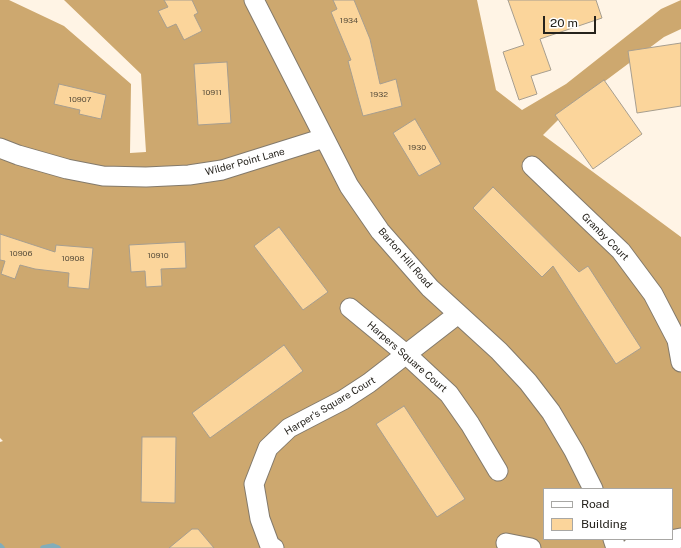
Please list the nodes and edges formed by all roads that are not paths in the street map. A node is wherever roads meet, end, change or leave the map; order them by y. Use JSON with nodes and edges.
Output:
{"nodes":[{"id":1,"x":254,"y":0,"type":"edge"},
{"id":2,"x":324,"y":138,"type":"junction"},
{"id":3,"x":0,"y":148,"type":"edge"},
{"id":4,"x":532,"y":166,"type":"dead end"},
{"id":5,"x":350,"y":308,"type":"dead end"},
{"id":6,"x":458,"y":314,"type":"junction"},
{"id":7,"x":407,"y":355,"type":"junction"},
{"id":8,"x":681,"y":362,"type":"edge"},
{"id":9,"x":498,"y":471,"type":"dead end"},
{"id":10,"x":592,"y":488,"type":"edge"},
{"id":11,"x":671,"y":540,"type":"edge"},
{"id":12,"x":506,"y":543,"type":"dead end"},
{"id":13,"x":274,"y":548,"type":"edge"},
{"id":14,"x":531,"y":548,"type":"edge"},
{"id":15,"x":631,"y":548,"type":"edge"}],
"edges":[{"from":1,"to":2,"type":"street","name":"Barton Hill Road"},
{"from":2,"to":3,"type":"street","name":"Wilder Point Lane"},
{"from":2,"to":6,"type":"street","name":"Barton Hill Road"},
{"from":4,"to":8,"type":"street","name":"Granby Court"},
{"from":5,"to":7,"type":"street","name":"Harpers Square Court"},
{"from":6,"to":7,"type":"street","name":"Harper's Square Court"},
{"from":6,"to":10,"type":"street","name":"Barton Hill Road"},
{"from":7,"to":9,"type":"street","name":"Harpers Square Court"},
{"from":7,"to":13,"type":"street","name":"Harper's Square Court"},
{"from":11,"to":15,"type":"street"},
{"from":12,"to":14,"type":"street"}]}
